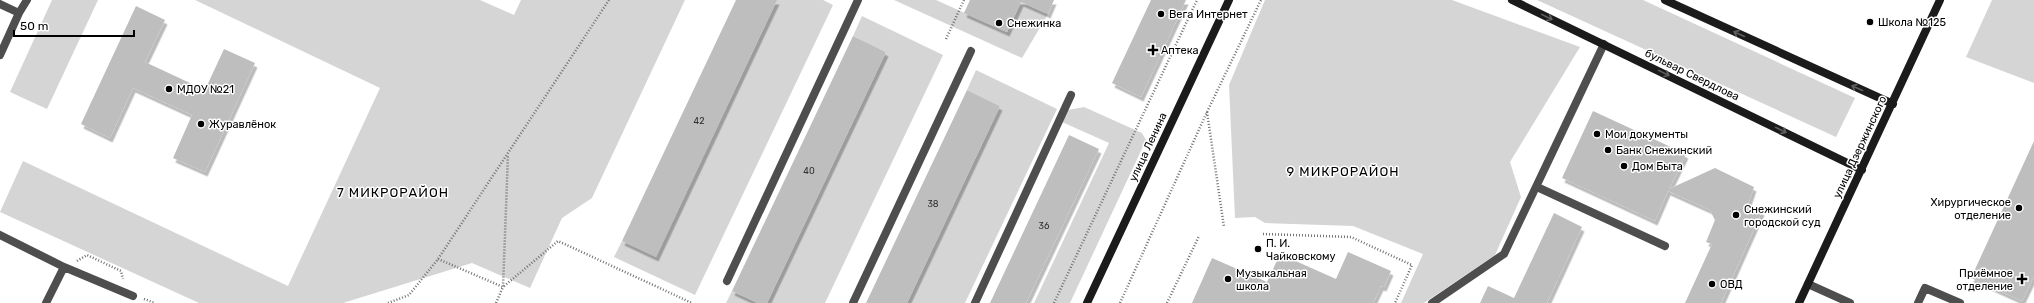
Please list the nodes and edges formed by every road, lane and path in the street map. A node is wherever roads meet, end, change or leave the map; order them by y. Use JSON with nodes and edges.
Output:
{"nodes":[{"id":1,"x":27,"y":0,"type":"edge"},
{"id":2,"x":609,"y":0,"type":"edge"},
{"id":3,"x":858,"y":0,"type":"edge"},
{"id":4,"x":964,"y":0,"type":"edge"},
{"id":5,"x":1197,"y":0,"type":"edge"},
{"id":6,"x":1229,"y":0,"type":"edge"},
{"id":7,"x":1261,"y":0,"type":"edge"},
{"id":8,"x":1512,"y":0,"type":"edge"},
{"id":9,"x":1665,"y":0,"type":"edge"},
{"id":10,"x":1940,"y":0,"type":"edge"},
{"id":11,"x":0,"y":4,"type":"edge"},
{"id":12,"x":19,"y":13,"type":"junction"},
{"id":13,"x":946,"y":39,"type":"dead end"},
{"id":14,"x":1604,"y":44,"type":"junction"},
{"id":15,"x":971,"y":51,"type":"dead end"},
{"id":16,"x":0,"y":55,"type":"edge"},
{"id":17,"x":1071,"y":95,"type":"dead end"},
{"id":18,"x":1892,"y":104,"type":"junction"},
{"id":19,"x":1207,"y":112,"type":"junction"},
{"id":20,"x":508,"y":153,"type":"junction"},
{"id":21,"x":1862,"y":170,"type":"junction"},
{"id":22,"x":1537,"y":187,"type":"junction"},
{"id":23,"x":1224,"y":227,"type":"dead end"},
{"id":24,"x":1263,"y":234,"type":"dead end"},
{"id":25,"x":0,"y":235,"type":"edge"},
{"id":26,"x":1199,"y":236,"type":"dead end"},
{"id":27,"x":1665,"y":246,"type":"dead end"},
{"id":28,"x":438,"y":258,"type":"junction"},
{"id":29,"x":64,"y":267,"type":"junction"},
{"id":30,"x":727,"y":281,"type":"dead end"},
{"id":31,"x":1808,"y":284,"type":"junction"},
{"id":32,"x":503,"y":287,"type":"junction"},
{"id":33,"x":133,"y":296,"type":"dead end"},
{"id":34,"x":46,"y":303,"type":"edge"},
{"id":35,"x":388,"y":303,"type":"edge"},
{"id":36,"x":496,"y":303,"type":"edge"},
{"id":37,"x":692,"y":303,"type":"edge"},
{"id":38,"x":853,"y":303,"type":"edge"},
{"id":39,"x":975,"y":303,"type":"edge"},
{"id":40,"x":1054,"y":303,"type":"edge"},
{"id":41,"x":1087,"y":303,"type":"edge"},
{"id":42,"x":1120,"y":303,"type":"edge"},
{"id":43,"x":1167,"y":303,"type":"edge"},
{"id":44,"x":1395,"y":303,"type":"edge"},
{"id":45,"x":1432,"y":303,"type":"edge"},
{"id":46,"x":1799,"y":303,"type":"edge"},
{"id":47,"x":1850,"y":303,"type":"edge"},
{"id":48,"x":1918,"y":303,"type":"edge"},
{"id":49,"x":1960,"y":303,"type":"edge"}],
"edges":[{"from":1,"to":12,"type":"lane"},
{"from":2,"to":20,"type":"path"},
{"from":3,"to":30,"type":"lane"},
{"from":4,"to":13,"type":"path"},
{"from":5,"to":40,"type":"path"},
{"from":6,"to":41,"type":"street","name":"улица Ленина"},
{"from":7,"to":19,"type":"path"},
{"from":8,"to":14,"type":"street","name":"бульвар Свердлова","one_way":true},
{"from":18,"to":9,"type":"street","one_way":true},
{"from":10,"to":18,"type":"street","name":"улица Дзержинского"},
{"from":11,"to":12,"type":"lane"},
{"from":12,"to":16,"type":"lane"},
{"from":14,"to":21,"type":"street","name":"бульвар Свердлова","one_way":true},
{"from":14,"to":22,"type":"lane"},
{"from":15,"to":38,"type":"lane"},
{"from":17,"to":39,"type":"lane"},
{"from":18,"to":21,"type":"street","name":"улица Дзержинского"},
{"from":19,"to":23,"type":"path"},
{"from":19,"to":42,"type":"path"},
{"from":20,"to":28,"type":"path"},
{"from":20,"to":32,"type":"path"},
{"from":21,"to":31,"type":"street","name":"улица Дзержинского"},
{"from":22,"to":27,"type":"lane"},
{"from":22,"to":45,"type":"lane"},
{"from":24,"to":44,"type":"path"},
{"from":25,"to":29,"type":"lane"},
{"from":26,"to":43,"type":"path"},
{"from":28,"to":32,"type":"path"},
{"from":28,"to":35,"type":"path"},
{"from":29,"to":33,"type":"lane"},
{"from":29,"to":34,"type":"lane"},
{"from":31,"to":46,"type":"street","name":"улица Дзержинского"},
{"from":31,"to":47,"type":"lane"},
{"from":32,"to":36,"type":"path"},
{"from":32,"to":37,"type":"path"},
{"from":48,"to":49,"type":"lane"}]}
